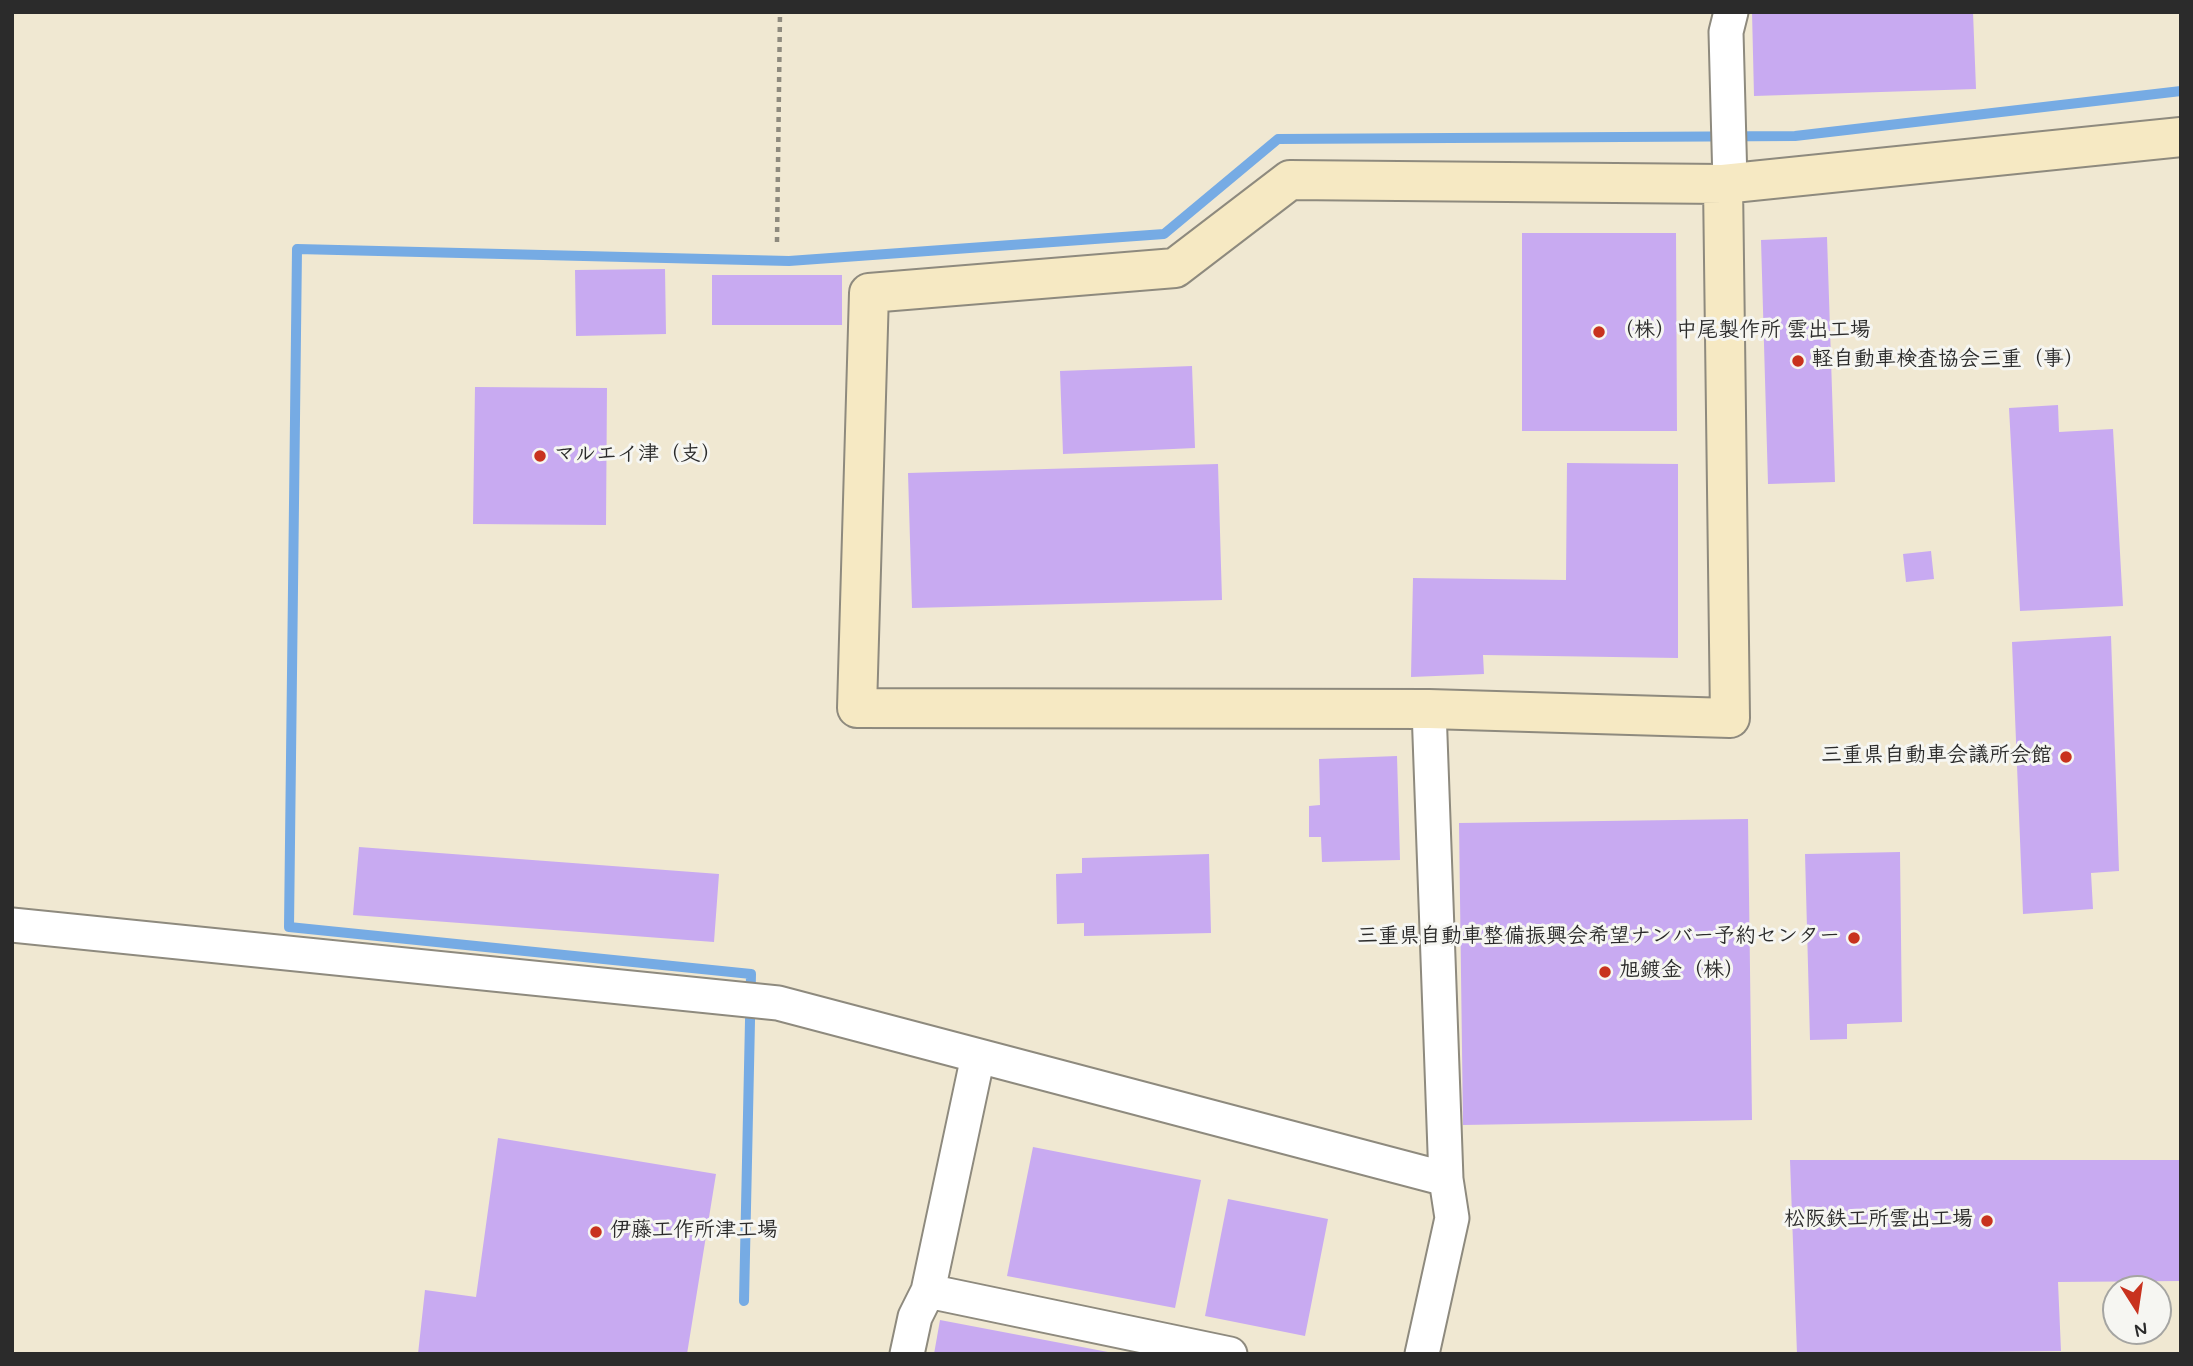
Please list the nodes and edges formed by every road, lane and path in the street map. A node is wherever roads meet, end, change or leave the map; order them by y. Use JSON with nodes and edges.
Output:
{"nodes":[{"id":1,"x":780,"y":12,"type":"edge"},
{"id":2,"x":1731,"y":12,"type":"edge"},
{"id":3,"x":2181,"y":137,"type":"edge"},
{"id":4,"x":1728,"y":175,"type":"junction"},
{"id":5,"x":777,"y":242,"type":"dead end"},
{"id":6,"x":1429,"y":709,"type":"junction"},
{"id":7,"x":12,"y":925,"type":"edge"},
{"id":8,"x":978,"y":1056,"type":"junction"},
{"id":9,"x":1446,"y":1179,"type":"junction"},
{"id":10,"x":928,"y":1291,"type":"junction"},
{"id":11,"x":908,"y":1354,"type":"edge"},
{"id":12,"x":1230,"y":1354,"type":"edge"},
{"id":13,"x":1422,"y":1354,"type":"edge"}],
"edges":[{"from":1,"to":5,"type":"path"},
{"from":2,"to":4,"type":"street"},
{"from":3,"to":4,"type":"street"},
{"from":4,"to":6,"type":"street"},
{"from":4,"to":6,"type":"street"},
{"from":6,"to":9,"type":"street"},
{"from":7,"to":8,"type":"street"},
{"from":8,"to":9,"type":"street"},
{"from":8,"to":10,"type":"street"},
{"from":9,"to":13,"type":"street"},
{"from":10,"to":11,"type":"street"},
{"from":10,"to":12,"type":"street"}]}
